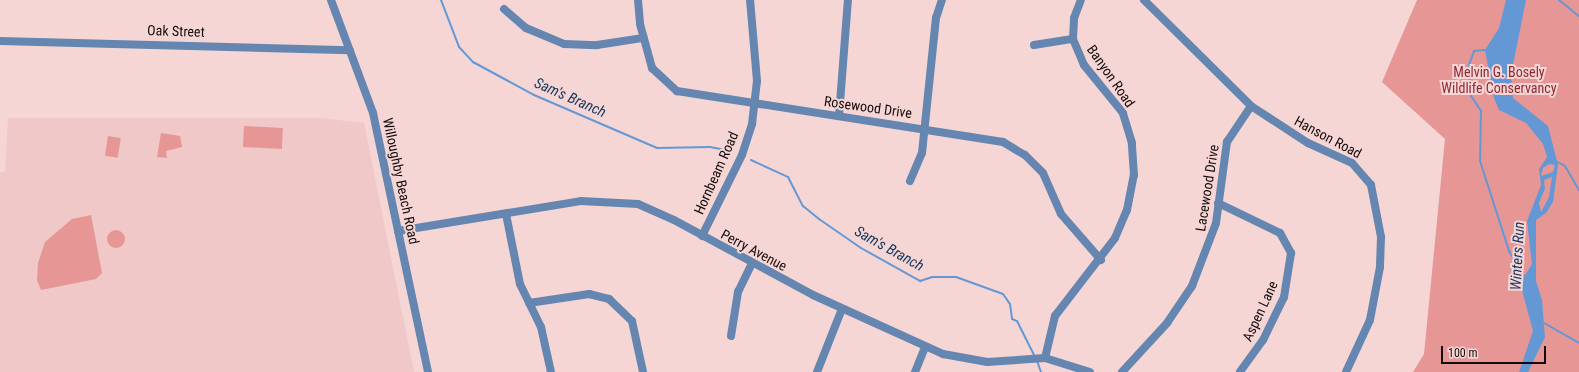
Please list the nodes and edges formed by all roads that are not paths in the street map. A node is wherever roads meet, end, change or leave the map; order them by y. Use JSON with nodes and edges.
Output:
{"nodes":[{"id":1,"x":331,"y":0,"type":"edge"},
{"id":2,"x":638,"y":0,"type":"edge"},
{"id":3,"x":750,"y":0,"type":"edge"},
{"id":4,"x":848,"y":0,"type":"edge"},
{"id":5,"x":942,"y":0,"type":"edge"},
{"id":6,"x":1081,"y":0,"type":"edge"},
{"id":7,"x":1144,"y":0,"type":"edge"},
{"id":8,"x":504,"y":9,"type":"dead end"},
{"id":9,"x":643,"y":38,"type":"junction"},
{"id":10,"x":1072,"y":39,"type":"junction"},
{"id":11,"x":0,"y":41,"type":"edge"},
{"id":12,"x":1034,"y":45,"type":"dead end"},
{"id":13,"x":350,"y":50,"type":"junction"},
{"id":14,"x":754,"y":104,"type":"junction"},
{"id":15,"x":1252,"y":106,"type":"junction"},
{"id":16,"x":839,"y":116,"type":"junction"},
{"id":17,"x":925,"y":128,"type":"junction"},
{"id":18,"x":910,"y":181,"type":"dead end"},
{"id":19,"x":1218,"y":203,"type":"junction"},
{"id":20,"x":506,"y":214,"type":"junction"},
{"id":21,"x":398,"y":231,"type":"junction"},
{"id":22,"x":702,"y":236,"type":"junction"},
{"id":23,"x":1101,"y":260,"type":"junction"},
{"id":24,"x":752,"y":263,"type":"junction"},
{"id":25,"x":529,"y":303,"type":"junction"},
{"id":26,"x":842,"y":309,"type":"junction"},
{"id":27,"x":731,"y":336,"type":"dead end"},
{"id":28,"x":925,"y":347,"type":"junction"},
{"id":29,"x":1045,"y":358,"type":"junction"},
{"id":30,"x":428,"y":372,"type":"edge"},
{"id":31,"x":551,"y":372,"type":"edge"},
{"id":32,"x":643,"y":372,"type":"edge"},
{"id":33,"x":817,"y":372,"type":"edge"},
{"id":34,"x":914,"y":372,"type":"edge"},
{"id":35,"x":1090,"y":372,"type":"edge"},
{"id":36,"x":1122,"y":372,"type":"edge"},
{"id":37,"x":1240,"y":372,"type":"edge"},
{"id":38,"x":1346,"y":372,"type":"edge"}],
"edges":[{"from":1,"to":13,"type":"street","name":"Willoughby Beach Road"},
{"from":2,"to":9,"type":"street","name":"Rosewood Drive"},
{"from":3,"to":14,"type":"street","name":"Hornbeam Road"},
{"from":4,"to":16,"type":"street"},
{"from":5,"to":17,"type":"street"},
{"from":6,"to":10,"type":"street","name":"Banyon Road"},
{"from":7,"to":15,"type":"street","name":"Hanson Road"},
{"from":8,"to":9,"type":"street"},
{"from":9,"to":14,"type":"street","name":"Rosewood Drive"},
{"from":10,"to":12,"type":"street"},
{"from":10,"to":23,"type":"street","name":"Banyon Road"},
{"from":11,"to":13,"type":"street","name":"Oak Street"},
{"from":13,"to":21,"type":"street","name":"Willoughby Beach Road"},
{"from":14,"to":16,"type":"street","name":"Rosewood Drive"},
{"from":14,"to":22,"type":"street","name":"Hornbeam Road"},
{"from":15,"to":19,"type":"street","name":"Lacewood Drive"},
{"from":15,"to":38,"type":"street","name":"Hanson Road"},
{"from":16,"to":17,"type":"street","name":"Rosewood Drive"},
{"from":17,"to":18,"type":"street"},
{"from":17,"to":23,"type":"street","name":"Rosewood Drive"},
{"from":19,"to":36,"type":"street","name":"Lacewood Drive"},
{"from":19,"to":37,"type":"street","name":"Aspen Lane"},
{"from":20,"to":21,"type":"street","name":"Perry Avenue"},
{"from":20,"to":22,"type":"street","name":"Perry Avenue"},
{"from":20,"to":25,"type":"street"},
{"from":21,"to":30,"type":"street","name":"Willoughby Beach Road"},
{"from":22,"to":24,"type":"street","name":"Perry Avenue"},
{"from":23,"to":29,"type":"street","name":"Banyon Road"},
{"from":24,"to":26,"type":"street","name":"Perry Avenue"},
{"from":24,"to":27,"type":"street"},
{"from":25,"to":31,"type":"street"},
{"from":25,"to":32,"type":"street"},
{"from":26,"to":28,"type":"street","name":"Perry Avenue"},
{"from":26,"to":33,"type":"street"},
{"from":28,"to":29,"type":"street","name":"Perry Avenue"},
{"from":28,"to":34,"type":"street"},
{"from":29,"to":35,"type":"street","name":"Perry Avenue"}]}
